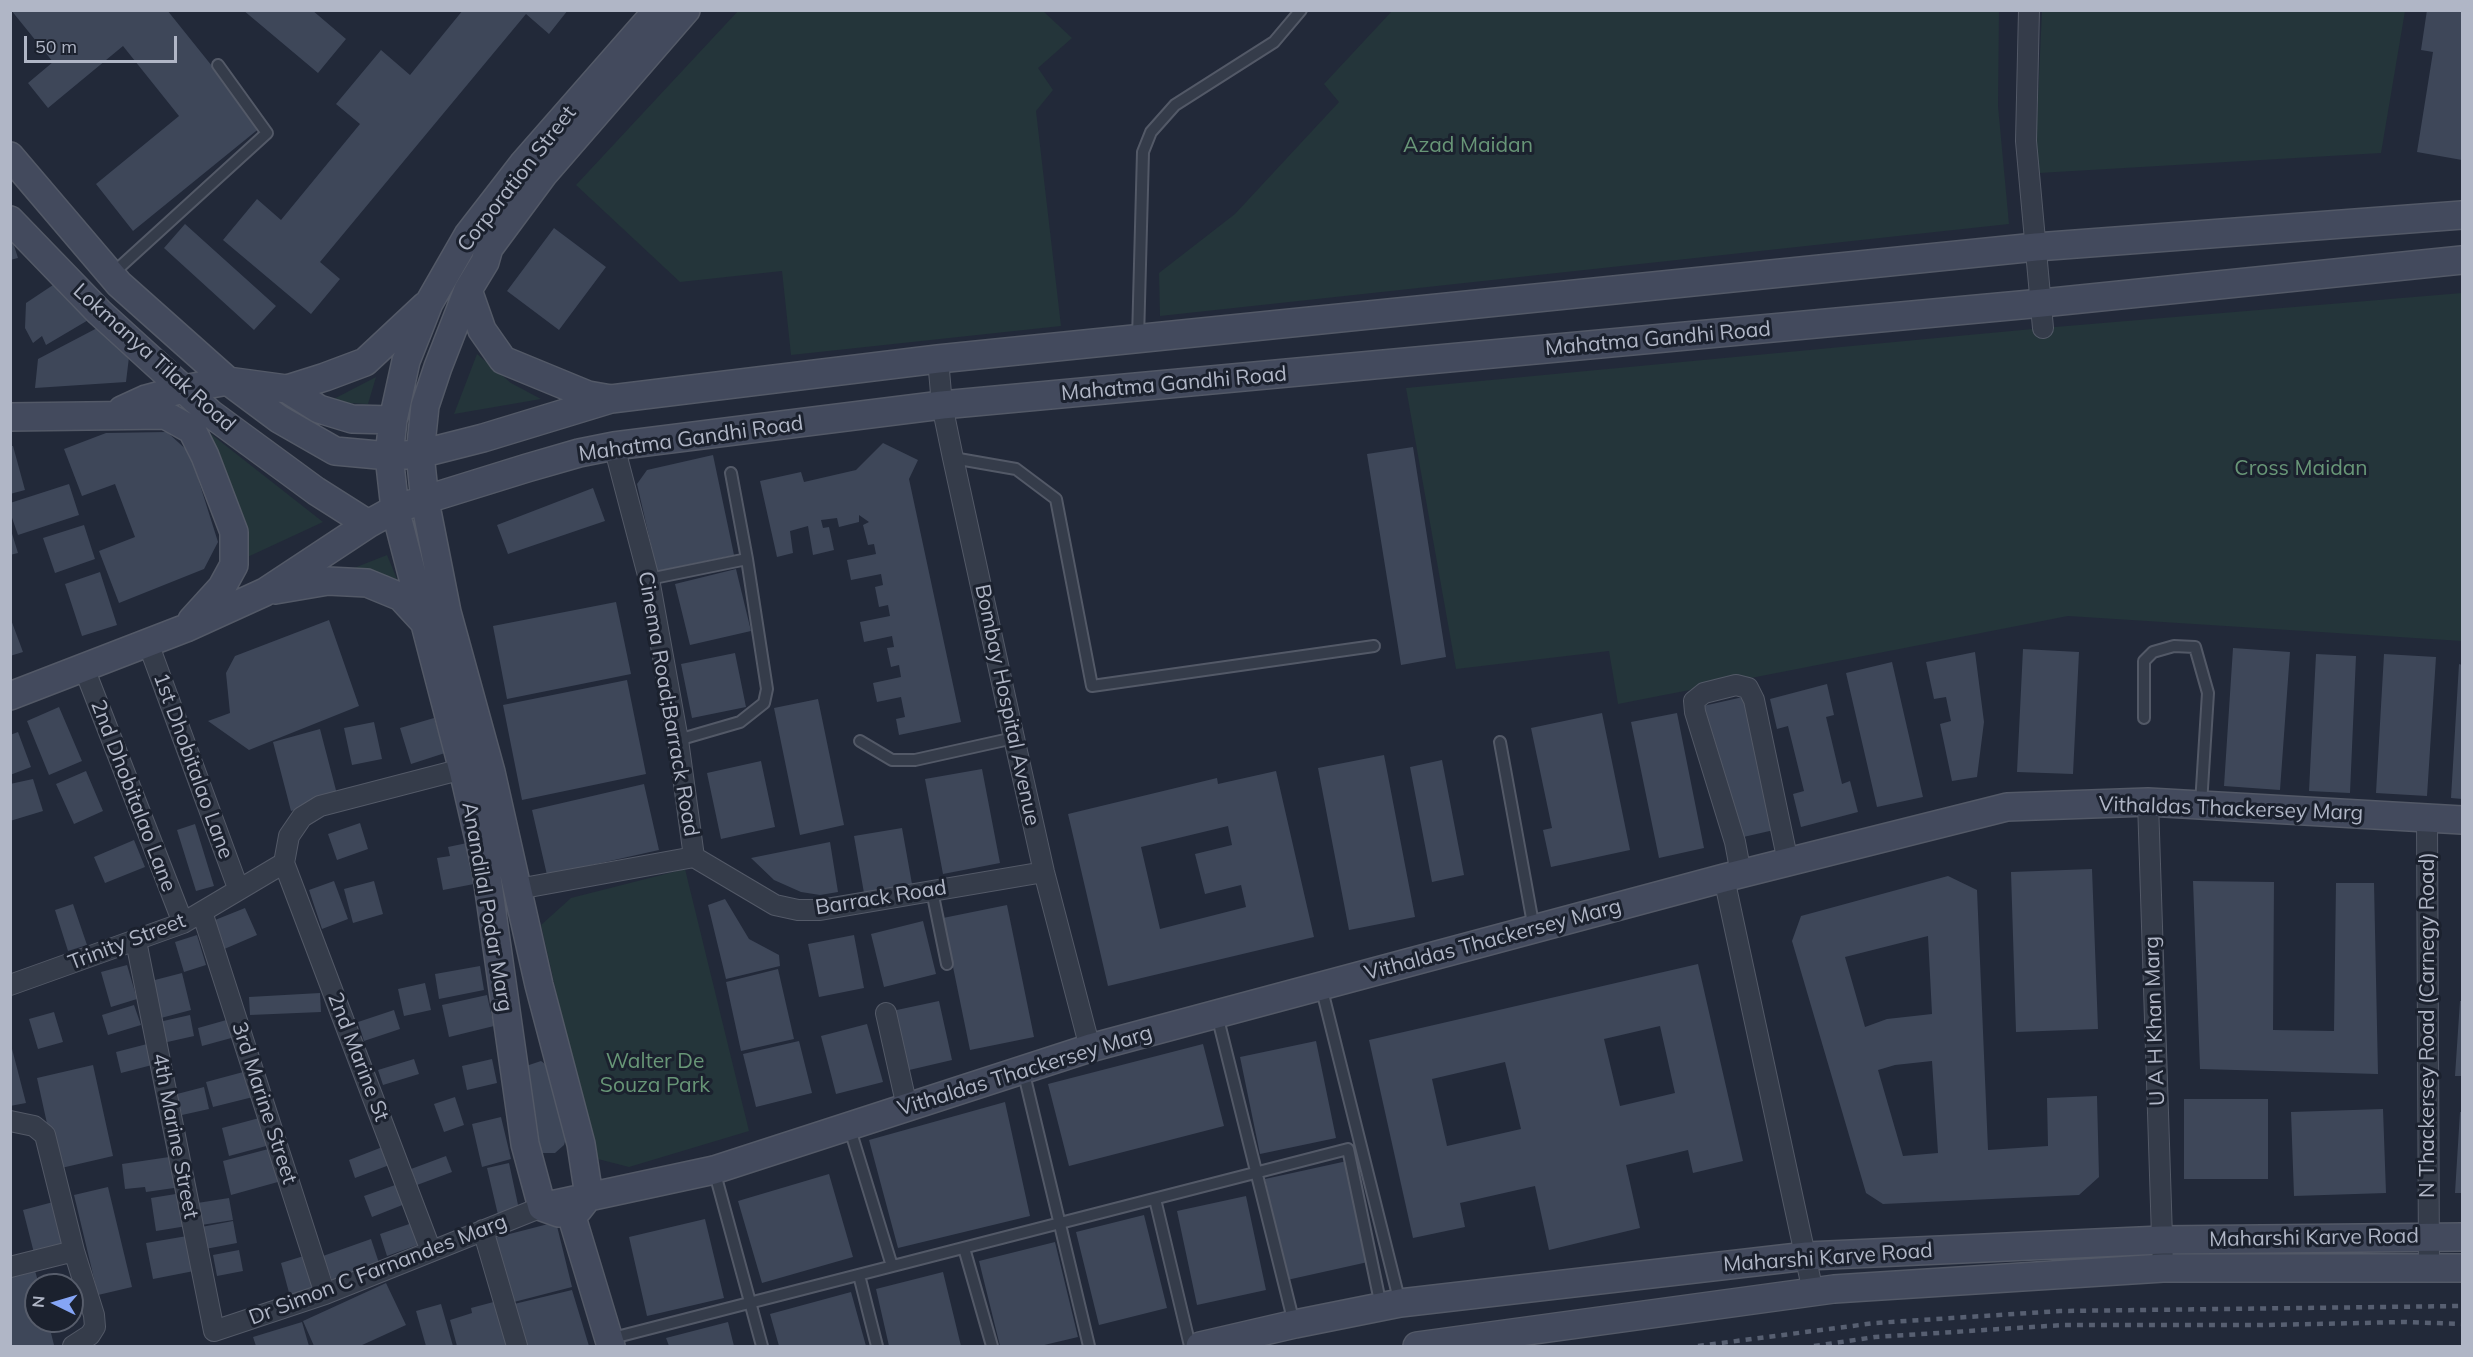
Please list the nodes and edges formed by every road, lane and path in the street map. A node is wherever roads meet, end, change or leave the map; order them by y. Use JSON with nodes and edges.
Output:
{"nodes":[{"id":1,"x":658,"y":10,"type":"edge"},
{"id":2,"x":686,"y":10,"type":"edge"},
{"id":3,"x":1301,"y":10,"type":"edge"},
{"id":4,"x":2029,"y":10,"type":"edge"},
{"id":5,"x":218,"y":66,"type":"dead end"},
{"id":6,"x":10,"y":156,"type":"edge"},
{"id":7,"x":2463,"y":215,"type":"edge"},
{"id":8,"x":10,"y":220,"type":"edge"},
{"id":9,"x":2036,"y":247,"type":"junction"},
{"id":10,"x":2463,"y":260,"type":"edge"},
{"id":11,"x":111,"y":275,"type":"junction"},
{"id":12,"x":468,"y":290,"type":"junction"},
{"id":13,"x":429,"y":303,"type":"junction"},
{"id":14,"x":2042,"y":316,"type":"junction"},
{"id":15,"x":1138,"y":339,"type":"junction"},
{"id":16,"x":938,"y":359,"type":"junction"},
{"id":17,"x":228,"y":381,"type":"junction"},
{"id":18,"x":183,"y":389,"type":"junction"},
{"id":19,"x":287,"y":389,"type":"junction"},
{"id":20,"x":611,"y":399,"type":"junction"},
{"id":21,"x":942,"y":405,"type":"junction"},
{"id":22,"x":107,"y":416,"type":"junction"},
{"id":23,"x":10,"y":417,"type":"edge"},
{"id":24,"x":393,"y":420,"type":"junction"},
{"id":25,"x":614,"y":446,"type":"junction"},
{"id":26,"x":420,"y":454,"type":"junction"},
{"id":27,"x":389,"y":456,"type":"junction"},
{"id":28,"x":953,"y":458,"type":"junction"},
{"id":29,"x":731,"y":473,"type":"dead end"},
{"id":30,"x":425,"y":501,"type":"junction"},
{"id":31,"x":395,"y":509,"type":"junction"},
{"id":32,"x":368,"y":524,"type":"junction"},
{"id":33,"x":747,"y":559,"type":"junction"},
{"id":34,"x":649,"y":579,"type":"junction"},
{"id":35,"x":265,"y":592,"type":"junction"},
{"id":36,"x":426,"y":624,"type":"junction"},
{"id":37,"x":186,"y":628,"type":"junction"},
{"id":38,"x":148,"y":643,"type":"junction"},
{"id":39,"x":1374,"y":646,"type":"dead end"},
{"id":40,"x":84,"y":668,"type":"junction"},
{"id":41,"x":10,"y":696,"type":"edge"},
{"id":42,"x":2144,"y":718,"type":"dead end"},
{"id":43,"x":1014,"y":738,"type":"junction"},
{"id":44,"x":678,"y":740,"type":"junction"},
{"id":45,"x":860,"y":741,"type":"dead end"},
{"id":46,"x":1500,"y":742,"type":"dead end"},
{"id":47,"x":489,"y":762,"type":"junction"},
{"id":48,"x":463,"y":770,"type":"junction"},
{"id":49,"x":2148,"y":802,"type":"junction"},
{"id":50,"x":2201,"y":805,"type":"junction"},
{"id":51,"x":2427,"y":818,"type":"junction"},
{"id":52,"x":2463,"y":820,"type":"edge"},
{"id":53,"x":694,"y":857,"type":"junction"},
{"id":54,"x":1788,"y":862,"type":"junction"},
{"id":55,"x":284,"y":863,"type":"junction"},
{"id":56,"x":1044,"y":872,"type":"junction"},
{"id":57,"x":1732,"y":876,"type":"junction"},
{"id":58,"x":238,"y":888,"type":"junction"},
{"id":59,"x":518,"y":889,"type":"junction"},
{"id":60,"x":932,"y":891,"type":"junction"},
{"id":61,"x":202,"y":912,"type":"junction"},
{"id":62,"x":183,"y":923,"type":"junction"},
{"id":63,"x":1534,"y":929,"type":"junction"},
{"id":64,"x":136,"y":941,"type":"junction"},
{"id":65,"x":947,"y":964,"type":"dead end"},
{"id":66,"x":10,"y":985,"type":"edge"},
{"id":67,"x":1321,"y":986,"type":"junction"},
{"id":68,"x":886,"y":1013,"type":"dead end"},
{"id":69,"x":1216,"y":1015,"type":"junction"},
{"id":70,"x":1090,"y":1048,"type":"junction"},
{"id":71,"x":1023,"y":1070,"type":"junction"},
{"id":72,"x":907,"y":1107,"type":"junction"},
{"id":73,"x":10,"y":1120,"type":"edge"},
{"id":74,"x":849,"y":1126,"type":"junction"},
{"id":75,"x":714,"y":1170,"type":"junction"},
{"id":76,"x":1256,"y":1173,"type":"junction"},
{"id":77,"x":589,"y":1196,"type":"junction"},
{"id":78,"x":1155,"y":1199,"type":"junction"},
{"id":79,"x":542,"y":1207,"type":"junction"},
{"id":80,"x":572,"y":1218,"type":"junction"},
{"id":81,"x":1059,"y":1223,"type":"junction"},
{"id":82,"x":483,"y":1230,"type":"junction"},
{"id":83,"x":2429,"y":1236,"type":"junction"},
{"id":84,"x":2463,"y":1237,"type":"edge"},
{"id":85,"x":2162,"y":1240,"type":"junction"},
{"id":86,"x":964,"y":1248,"type":"junction"},
{"id":87,"x":74,"y":1251,"type":"junction"},
{"id":88,"x":432,"y":1251,"type":"junction"},
{"id":89,"x":1807,"y":1256,"type":"junction"},
{"id":90,"x":892,"y":1266,"type":"junction"},
{"id":91,"x":10,"y":1267,"type":"edge"},
{"id":92,"x":2163,"y":1268,"type":"junction"},
{"id":93,"x":2429,"y":1268,"type":"junction"},
{"id":94,"x":2463,"y":1268,"type":"edge"},
{"id":95,"x":858,"y":1275,"type":"junction"},
{"id":96,"x":1813,"y":1292,"type":"junction"},
{"id":97,"x":325,"y":1294,"type":"junction"},
{"id":98,"x":749,"y":1303,"type":"junction"},
{"id":99,"x":1390,"y":1305,"type":"junction"},
{"id":100,"x":1294,"y":1324,"type":"junction"},
{"id":101,"x":214,"y":1331,"type":"joint"},
{"id":102,"x":610,"y":1343,"type":"edge"},
{"id":103,"x":73,"y":1347,"type":"edge"},
{"id":104,"x":517,"y":1347,"type":"edge"},
{"id":105,"x":762,"y":1347,"type":"edge"},
{"id":106,"x":877,"y":1347,"type":"edge"},
{"id":107,"x":992,"y":1347,"type":"edge"},
{"id":108,"x":1089,"y":1347,"type":"edge"},
{"id":109,"x":1190,"y":1347,"type":"edge"},
{"id":110,"x":1200,"y":1347,"type":"edge"},
{"id":111,"x":1417,"y":1347,"type":"edge"}],
"edges":[{"from":1,"to":13,"type":"main road","name":"Corporation Street"},
{"from":2,"to":12,"type":"main road","name":"Corporation Street"},
{"from":3,"to":15,"type":"lane"},
{"from":4,"to":9,"type":"street"},
{"from":5,"to":11,"type":"lane"},
{"from":6,"to":11,"type":"main road","name":"Lokmanya Tilak Road"},
{"from":7,"to":9,"type":"main road"},
{"from":8,"to":18,"type":"main road","name":"Lokmanya Tilak Road"},
{"from":9,"to":14,"type":"street"},
{"from":9,"to":15,"type":"main road"},
{"from":10,"to":14,"type":"main road","name":"Mahatma Gandhi Road"},
{"from":11,"to":17,"type":"main road","name":"Lokmanya Tilak Road"},
{"from":12,"to":20,"type":"main road"},
{"from":12,"to":26,"type":"main road","name":"Corporation Street"},
{"from":13,"to":19,"type":"main road"},
{"from":13,"to":24,"type":"main road","name":"Corporation Street"},
{"from":14,"to":21,"type":"main road","name":"Mahatma Gandhi Road"},
{"from":15,"to":16,"type":"main road"},
{"from":16,"to":20,"type":"main road"},
{"from":16,"to":21,"type":"street","name":"Bombay Hospital Avenue"},
{"from":17,"to":18,"type":"main road"},
{"from":17,"to":19,"type":"main road"},
{"from":17,"to":27,"type":"main road","name":"Lokmanya Tilak Road"},
{"from":18,"to":22,"type":"main road"},
{"from":18,"to":32,"type":"main road","name":"Lokmanya Tilak Road"},
{"from":19,"to":24,"type":"main road"},
{"from":20,"to":26,"type":"main road","name":"Lokmanya Tilak Road"},
{"from":21,"to":25,"type":"main road","name":"Mahatma Gandhi Road"},
{"from":21,"to":28,"type":"street","name":"Bombay Hospital Avenue"},
{"from":22,"to":23,"type":"main road"},
{"from":22,"to":37,"type":"main road"},
{"from":24,"to":27,"type":"main road","name":"Corporation Street"},
{"from":25,"to":30,"type":"main road","name":"Mahatma Gandhi Road"},
{"from":25,"to":34,"type":"street","name":"Cinema Road;Barrack Road"},
{"from":26,"to":27,"type":"main road","name":"Lokmanya Tilak Road"},
{"from":26,"to":30,"type":"main road","name":"Corporation Street"},
{"from":27,"to":31,"type":"main road","name":"Corporation Street"},
{"from":28,"to":39,"type":"lane"},
{"from":28,"to":43,"type":"street","name":"Bombay Hospital Avenue"},
{"from":29,"to":33,"type":"lane"},
{"from":30,"to":31,"type":"main road","name":"Mahatma Gandhi Road"},
{"from":30,"to":47,"type":"main road","name":"Anandilal Podar Marg"},
{"from":31,"to":32,"type":"main road","name":"Mahatma Gandhi Road"},
{"from":31,"to":36,"type":"main road","name":"Anandilal Podar Marg"},
{"from":32,"to":35,"type":"main road","name":"Mahatma Gandhi Road"},
{"from":33,"to":34,"type":"lane"},
{"from":33,"to":44,"type":"lane"},
{"from":34,"to":44,"type":"street","name":"Cinema Road;Barrack Road"},
{"from":35,"to":36,"type":"main road"},
{"from":35,"to":37,"type":"main road"},
{"from":36,"to":48,"type":"main road","name":"Anandilal Podar Marg"},
{"from":37,"to":38,"type":"main road"},
{"from":38,"to":40,"type":"main road"},
{"from":38,"to":58,"type":"street","name":"1st Dhobitalao Lane"},
{"from":40,"to":41,"type":"main road"},
{"from":40,"to":62,"type":"street","name":"2nd Dhobitalao Lane"},
{"from":42,"to":50,"type":"lane"},
{"from":43,"to":45,"type":"lane"},
{"from":43,"to":56,"type":"street","name":"Bombay Hospital Avenue"},
{"from":44,"to":53,"type":"street","name":"Cinema Road;Barrack Road"},
{"from":46,"to":63,"type":"lane"},
{"from":47,"to":48,"type":"street"},
{"from":47,"to":59,"type":"main road","name":"Anandilal Podar Marg"},
{"from":48,"to":55,"type":"street"},
{"from":48,"to":79,"type":"main road","name":"Anandilal Podar Marg"},
{"from":49,"to":50,"type":"main road","name":"Vithaldas Thackersey Marg"},
{"from":49,"to":54,"type":"main road","name":"Vithaldas Thackersey Marg"},
{"from":49,"to":85,"type":"street","name":"U A H Khan Marg"},
{"from":50,"to":51,"type":"main road","name":"Vithaldas Thackersey Marg"},
{"from":51,"to":52,"type":"main road","name":"Vithaldas Thackersey Marg"},
{"from":51,"to":83,"type":"street","name":"N Thackersey Road (Carnegy Road)"},
{"from":53,"to":59,"type":"street","name":"Cinema Road;Barrack Road"},
{"from":53,"to":60,"type":"street","name":"Barrack Road"},
{"from":54,"to":57,"type":"main road","name":"Vithaldas Thackersey Marg"},
{"from":54,"to":57,"type":"street"},
{"from":55,"to":58,"type":"street","name":"Trinity Street"},
{"from":55,"to":88,"type":"street","name":"2nd Marine St"},
{"from":56,"to":60,"type":"street","name":"Barrack Road"},
{"from":56,"to":70,"type":"street","name":"Bombay Hospital Avenue"},
{"from":57,"to":63,"type":"main road","name":"Vithaldas Thackersey Marg"},
{"from":57,"to":89,"type":"street"},
{"from":58,"to":61,"type":"street","name":"Trinity Street"},
{"from":59,"to":77,"type":"main road","name":"Anandilal Podar Marg"},
{"from":60,"to":65,"type":"lane"},
{"from":61,"to":62,"type":"street","name":"Trinity Street"},
{"from":61,"to":97,"type":"street","name":"3rd Marine Street"},
{"from":62,"to":64,"type":"street","name":"Trinity Street"},
{"from":63,"to":67,"type":"main road","name":"Vithaldas Thackersey Marg"},
{"from":64,"to":66,"type":"street","name":"Trinity Street"},
{"from":64,"to":101,"type":"street","name":"4th Marine Street"},
{"from":67,"to":69,"type":"main road","name":"Vithaldas Thackersey Marg"},
{"from":67,"to":99,"type":"lane"},
{"from":68,"to":72,"type":"street"},
{"from":69,"to":70,"type":"main road","name":"Vithaldas Thackersey Marg"},
{"from":69,"to":76,"type":"lane"},
{"from":70,"to":71,"type":"main road","name":"Vithaldas Thackersey Marg"},
{"from":71,"to":72,"type":"main road","name":"Vithaldas Thackersey Marg"},
{"from":71,"to":81,"type":"lane"},
{"from":72,"to":74,"type":"main road","name":"Vithaldas Thackersey Marg"},
{"from":73,"to":87,"type":"street"},
{"from":74,"to":75,"type":"main road","name":"Vithaldas Thackersey Marg"},
{"from":74,"to":90,"type":"lane"},
{"from":75,"to":77,"type":"main road","name":"Vithaldas Thackersey Marg"},
{"from":75,"to":98,"type":"lane"},
{"from":76,"to":78,"type":"lane"},
{"from":76,"to":99,"type":"lane"},
{"from":76,"to":100,"type":"lane"},
{"from":77,"to":79,"type":"main road","name":"Vithaldas Thackersey Marg"},
{"from":77,"to":80,"type":"main road"},
{"from":78,"to":81,"type":"lane"},
{"from":78,"to":109,"type":"lane"},
{"from":79,"to":80,"type":"main road"},
{"from":79,"to":82,"type":"street","name":"Dr Simon C Farnandes Marg"},
{"from":80,"to":102,"type":"main road"},
{"from":81,"to":86,"type":"lane"},
{"from":81,"to":108,"type":"lane"},
{"from":82,"to":88,"type":"street","name":"Dr Simon C Farnandes Marg"},
{"from":82,"to":104,"type":"street"},
{"from":83,"to":84,"type":"main road","name":"Maharshi Karve Road"},
{"from":83,"to":85,"type":"main road","name":"Maharshi Karve Road"},
{"from":83,"to":93,"type":"street","name":"N Thackersey Road (Carnegy Road)"},
{"from":85,"to":89,"type":"main road","name":"Maharshi Karve Road"},
{"from":85,"to":92,"type":"street","name":"U A H Khan Marg"},
{"from":86,"to":90,"type":"lane"},
{"from":86,"to":107,"type":"lane"},
{"from":87,"to":91,"type":"street"},
{"from":87,"to":103,"type":"street"},
{"from":88,"to":97,"type":"street","name":"Dr Simon C Farnandes Marg"},
{"from":89,"to":96,"type":"street"},
{"from":89,"to":99,"type":"main road","name":"Maharshi Karve Road"},
{"from":90,"to":95,"type":"lane"},
{"from":92,"to":93,"type":"main road","name":"Maharshi Karve Road"},
{"from":92,"to":96,"type":"main road","name":"Maharshi Karve Road"},
{"from":93,"to":94,"type":"main road","name":"Maharshi Karve Road"},
{"from":95,"to":98,"type":"lane"},
{"from":95,"to":106,"type":"lane"},
{"from":96,"to":111,"type":"main road","name":"Maharshi Karve Road"},
{"from":97,"to":101,"type":"street","name":"Dr Simon C Farnandes Marg"},
{"from":98,"to":102,"type":"lane"},
{"from":98,"to":105,"type":"lane"},
{"from":99,"to":100,"type":"main road","name":"Maharshi Karve Road"},
{"from":100,"to":110,"type":"main road","name":"Maharshi Karve Road"}]}
